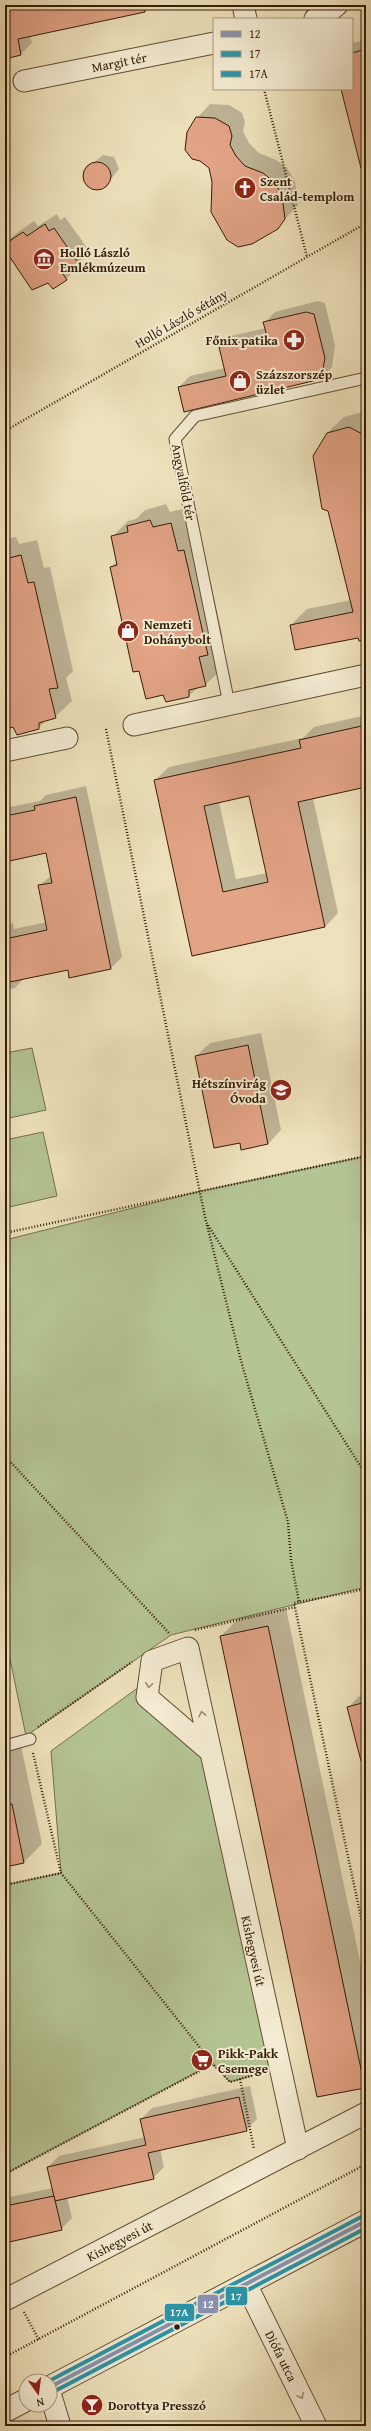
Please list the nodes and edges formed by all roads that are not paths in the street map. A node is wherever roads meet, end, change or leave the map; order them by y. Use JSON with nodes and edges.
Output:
{"nodes":[{"id":1,"x":243,"y":5,"type":"edge"},
{"id":2,"x":337,"y":5,"type":"edge"},
{"id":3,"x":246,"y":18,"type":"edge"},
{"id":4,"x":318,"y":18,"type":"edge"},
{"id":5,"x":213,"y":42,"type":"edge"},
{"id":6,"x":24,"y":81,"type":"dead end"},
{"id":7,"x":366,"y":378,"type":"edge"},
{"id":8,"x":366,"y":675,"type":"edge"},
{"id":9,"x":230,"y":704,"type":"junction"},
{"id":10,"x":134,"y":725,"type":"dead end"},
{"id":11,"x":67,"y":738,"type":"dead end"},
{"id":12,"x":5,"y":751,"type":"edge"},
{"id":13,"x":30,"y":1739,"type":"road end"},
{"id":14,"x":5,"y":1746,"type":"edge"},
{"id":15,"x":211,"y":1752,"type":"junction"},
{"id":16,"x":366,"y":2113,"type":"edge"},
{"id":17,"x":298,"y":2149,"type":"junction"},
{"id":18,"x":366,"y":2221,"type":"edge"},
{"id":19,"x":247,"y":2286,"type":"junction"},
{"id":20,"x":10,"y":2298,"type":"edge"},
{"id":21,"x":58,"y":2383,"type":"edge"},
{"id":22,"x":18,"y":2404,"type":"edge"},
{"id":23,"x":5,"y":2411,"type":"edge"},
{"id":24,"x":56,"y":2413,"type":"edge"},
{"id":25,"x":60,"y":2426,"type":"edge"},
{"id":26,"x":316,"y":2426,"type":"edge"}],
"edges":[{"from":1,"to":3,"type":"street"},
{"from":2,"to":4,"type":"street"},
{"from":5,"to":6,"type":"street","name":"Margit tér"},
{"from":7,"to":9,"type":"lane","name":"Angyalföld tér"},
{"from":8,"to":9,"type":"street"},
{"from":9,"to":10,"type":"street"},
{"from":11,"to":12,"type":"street"},
{"from":13,"to":14,"type":"lane"},
{"from":15,"to":15,"type":"street","name":"Kishegyesi út","one_way":true},
{"from":15,"to":17,"type":"street","name":"Kishegyesi út"},
{"from":16,"to":17,"type":"street","name":"Kishegyesi út"},
{"from":17,"to":20,"type":"street","name":"Kishegyesi út"},
{"from":18,"to":19,"type":"street"},
{"from":19,"to":21,"type":"street"},
{"from":19,"to":26,"type":"street","name":"Diófa utca","one_way":true},
{"from":22,"to":23,"type":"street"},
{"from":24,"to":25,"type":"street"}]}
